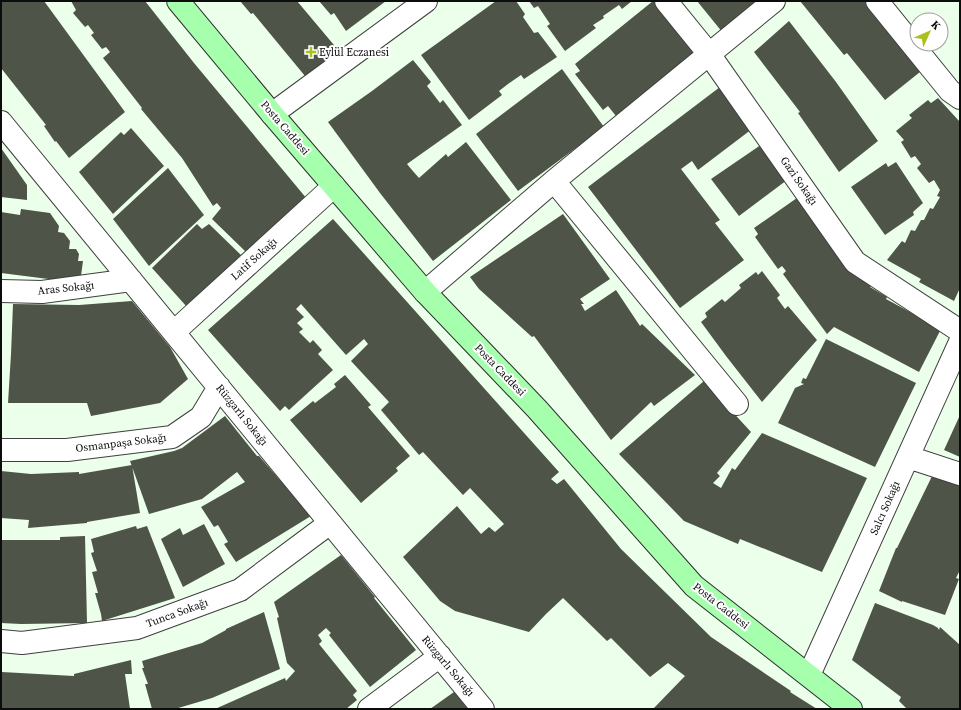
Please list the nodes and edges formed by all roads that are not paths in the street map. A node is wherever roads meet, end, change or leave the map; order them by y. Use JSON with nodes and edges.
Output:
{"nodes":[{"id":1,"x":178,"y":1,"type":"edge"},
{"id":2,"x":426,"y":1,"type":"edge"},
{"id":3,"x":666,"y":1,"type":"edge"},
{"id":4,"x":774,"y":1,"type":"edge"},
{"id":5,"x":877,"y":1,"type":"edge"},
{"id":6,"x":709,"y":54,"type":"junction"},
{"id":7,"x":960,"y":98,"type":"edge"},
{"id":8,"x":272,"y":114,"type":"junction"},
{"id":9,"x":1,"y":122,"type":"edge"},
{"id":10,"x":554,"y":181,"type":"junction"},
{"id":11,"x":334,"y":186,"type":"junction"},
{"id":12,"x":131,"y":280,"type":"junction"},
{"id":13,"x":1,"y":291,"type":"edge"},
{"id":14,"x":425,"y":292,"type":"junction"},
{"id":15,"x":960,"y":331,"type":"edge"},
{"id":16,"x":174,"y":332,"type":"junction"},
{"id":17,"x":960,"y":342,"type":"edge"},
{"id":18,"x":219,"y":387,"type":"junction"},
{"id":19,"x":738,"y":404,"type":"dead end"},
{"id":20,"x":1,"y":450,"type":"edge"},
{"id":21,"x":908,"y":457,"type":"junction"},
{"id":22,"x":960,"y":474,"type":"edge"},
{"id":23,"x":330,"y":523,"type":"junction"},
{"id":24,"x":1,"y":641,"type":"edge"},
{"id":25,"x":440,"y":656,"type":"junction"},
{"id":26,"x":809,"y":675,"type":"junction"},
{"id":27,"x":369,"y":709,"type":"edge"},
{"id":28,"x":483,"y":709,"type":"edge"},
{"id":29,"x":851,"y":709,"type":"edge"}],
"edges":[{"from":1,"to":8,"type":"main road","name":"Posta Caddesi"},
{"from":2,"to":8,"type":"street"},
{"from":3,"to":6,"type":"street","name":"Gazi Sokağı"},
{"from":4,"to":6,"type":"street"},
{"from":5,"to":7,"type":"street"},
{"from":6,"to":10,"type":"street"},
{"from":6,"to":15,"type":"street","name":"Gazi Sokağı"},
{"from":8,"to":11,"type":"main road","name":"Posta Caddesi"},
{"from":9,"to":12,"type":"street","name":"Rüzgarlı Sokağı"},
{"from":10,"to":14,"type":"street"},
{"from":10,"to":19,"type":"street"},
{"from":11,"to":14,"type":"main road","name":"Posta Caddesi"},
{"from":11,"to":16,"type":"street","name":"Latif Sokağı"},
{"from":12,"to":13,"type":"street","name":"Aras Sokağı"},
{"from":12,"to":16,"type":"street","name":"Rüzgarlı Sokağı"},
{"from":14,"to":26,"type":"main road","name":"Posta Caddesi"},
{"from":16,"to":18,"type":"street","name":"Rüzgarlı Sokağı"},
{"from":17,"to":21,"type":"street","name":"Salcı Sokağı"},
{"from":18,"to":20,"type":"street","name":"Osmanpaşa Sokağı"},
{"from":18,"to":23,"type":"street","name":"Rüzgarlı Sokağı"},
{"from":21,"to":22,"type":"street"},
{"from":21,"to":26,"type":"street","name":"Salcı Sokağı"},
{"from":23,"to":24,"type":"street","name":"Tunca Sokağı"},
{"from":23,"to":25,"type":"street","name":"Rüzgarlı Sokağı"},
{"from":25,"to":27,"type":"street"},
{"from":25,"to":28,"type":"street","name":"Rüzgarlı Sokağı"},
{"from":26,"to":29,"type":"main road","name":"Posta Caddesi"}]}
